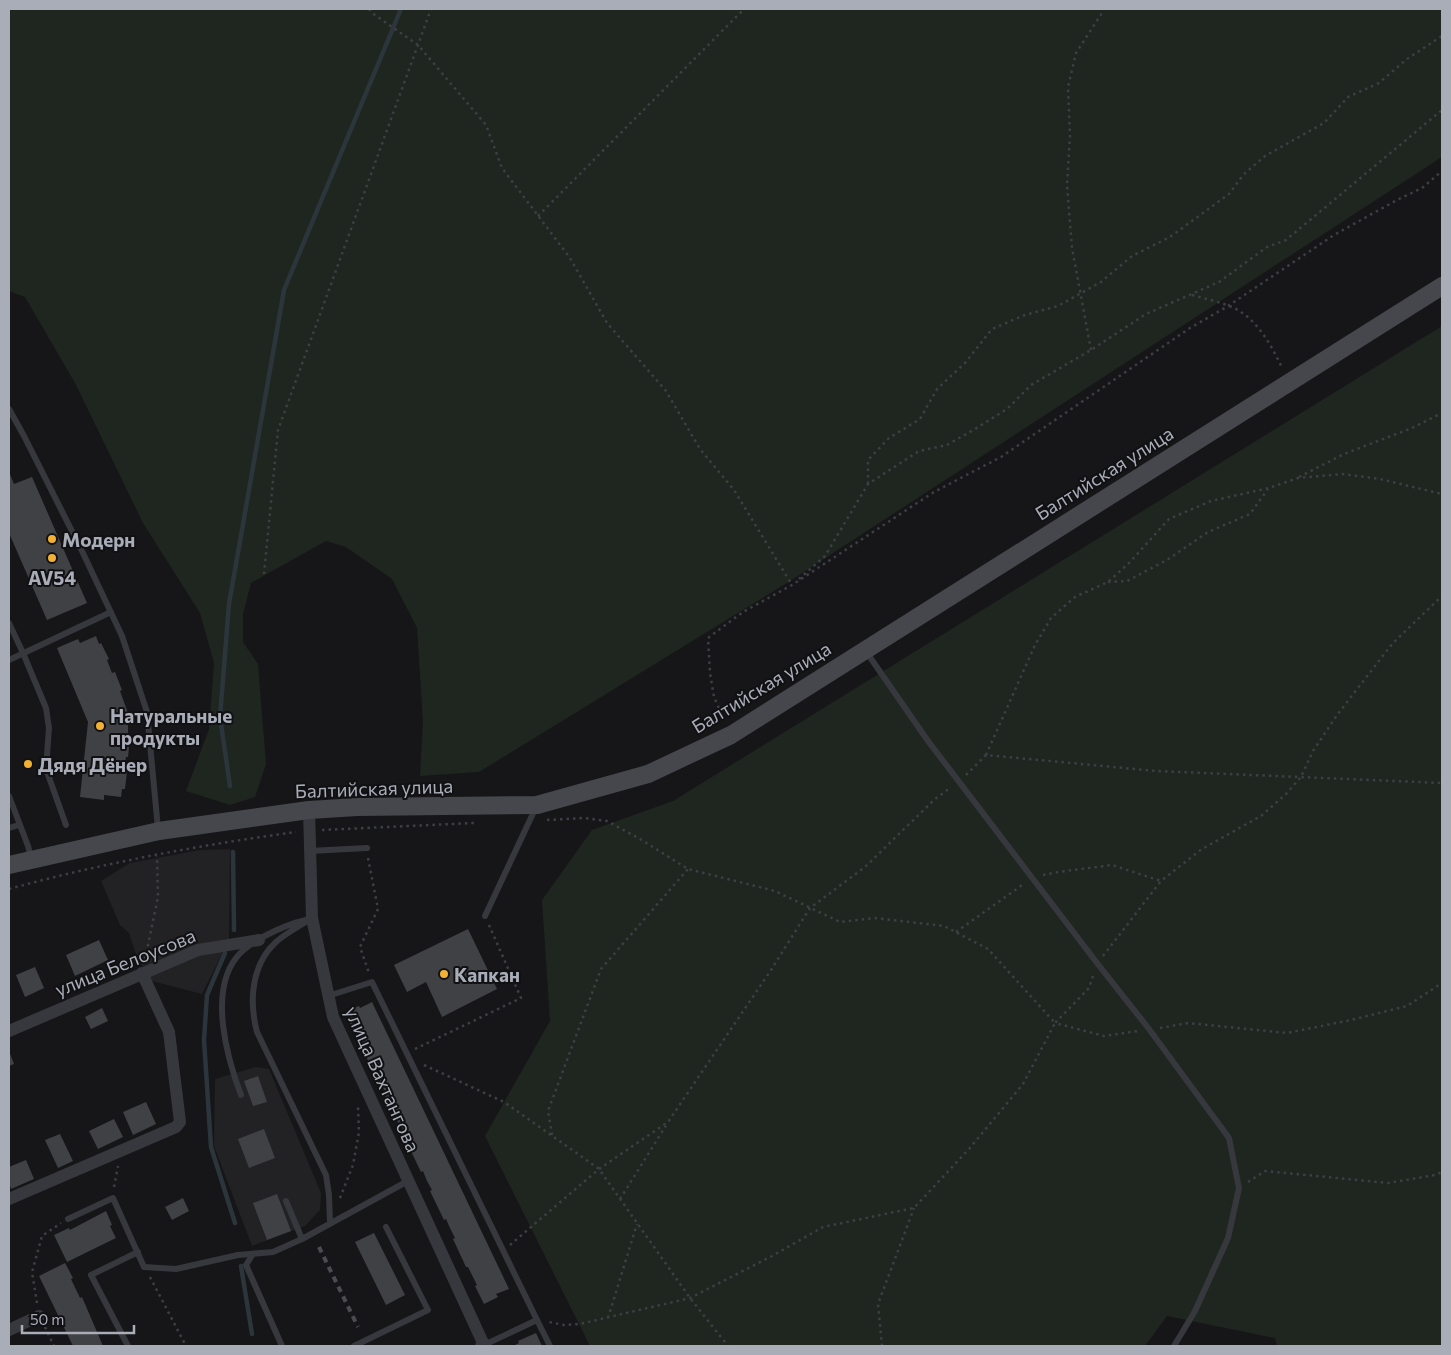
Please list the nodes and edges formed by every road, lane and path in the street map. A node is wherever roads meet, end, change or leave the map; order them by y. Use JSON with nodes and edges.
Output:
{"nodes":[{"id":1,"x":369,"y":9,"type":"edge"},
{"id":2,"x":431,"y":9,"type":"edge"},
{"id":3,"x":744,"y":9,"type":"edge"},
{"id":4,"x":1103,"y":9,"type":"edge"},
{"id":5,"x":1442,"y":36,"type":"edge"},
{"id":6,"x":418,"y":45,"type":"junction"},
{"id":7,"x":1442,"y":110,"type":"edge"},
{"id":8,"x":1442,"y":171,"type":"edge"},
{"id":9,"x":538,"y":216,"type":"junction"},
{"id":10,"x":1442,"y":286,"type":"edge"},
{"id":11,"x":1080,"y":293,"type":"junction"},
{"id":12,"x":1191,"y":295,"type":"junction"},
{"id":13,"x":1228,"y":306,"type":"junction"},
{"id":14,"x":1091,"y":350,"type":"junction"},
{"id":15,"x":1283,"y":371,"type":"dead end"},
{"id":16,"x":9,"y":409,"type":"edge"},
{"id":17,"x":1442,"y":413,"type":"edge"},
{"id":18,"x":1298,"y":478,"type":"junction"},
{"id":19,"x":868,"y":484,"type":"junction"},
{"id":20,"x":1269,"y":488,"type":"junction"},
{"id":21,"x":1442,"y":494,"type":"edge"},
{"id":22,"x":264,"y":574,"type":"dead end"},
{"id":23,"x":1108,"y":582,"type":"junction"},
{"id":24,"x":792,"y":585,"type":"junction"},
{"id":25,"x":1442,"y":596,"type":"edge"},
{"id":26,"x":111,"y":612,"type":"junction"},
{"id":27,"x":9,"y":623,"type":"edge"},
{"id":28,"x":865,"y":649,"type":"junction"},
{"id":29,"x":23,"y":653,"type":"junction"},
{"id":30,"x":9,"y":660,"type":"edge"},
{"id":31,"x":731,"y":735,"type":"junction"},
{"id":32,"x":986,"y":755,"type":"junction"},
{"id":33,"x":1301,"y":777,"type":"junction"},
{"id":34,"x":960,"y":782,"type":"junction"},
{"id":35,"x":1442,"y":783,"type":"edge"},
{"id":36,"x":9,"y":796,"type":"edge"},
{"id":37,"x":309,"y":810,"type":"junction"},
{"id":38,"x":533,"y":813,"type":"junction"},
{"id":39,"x":481,"y":823,"type":"dead end"},
{"id":40,"x":19,"y":824,"type":"junction"},
{"id":41,"x":66,"y":825,"type":"dead end"},
{"id":42,"x":9,"y":828,"type":"edge"},
{"id":43,"x":158,"y":831,"type":"junction"},
{"id":44,"x":308,"y":831,"type":"junction"},
{"id":45,"x":367,"y":848,"type":"joint"},
{"id":46,"x":309,"y":850,"type":"junction"},
{"id":47,"x":158,"y":855,"type":"junction"},
{"id":48,"x":31,"y":859,"type":"junction"},
{"id":49,"x":9,"y":865,"type":"edge"},
{"id":50,"x":688,"y":869,"type":"junction"},
{"id":51,"x":1032,"y":878,"type":"junction"},
{"id":52,"x":1161,"y":881,"type":"junction"},
{"id":53,"x":9,"y":889,"type":"edge"},
{"id":54,"x":810,"y":908,"type":"junction"},
{"id":55,"x":486,"y":916,"type":"joint"},
{"id":56,"x":312,"y":918,"type":"junction"},
{"id":57,"x":956,"y":932,"type":"junction"},
{"id":58,"x":259,"y":940,"type":"junction"},
{"id":59,"x":1097,"y":964,"type":"junction"},
{"id":60,"x":142,"y":973,"type":"junction"},
{"id":61,"x":372,"y":982,"type":"junction"},
{"id":62,"x":1442,"y":983,"type":"edge"},
{"id":63,"x":328,"y":996,"type":"junction"},
{"id":64,"x":1055,"y":1023,"type":"junction"},
{"id":65,"x":1135,"y":1024,"type":"dead end"},
{"id":66,"x":1149,"y":1029,"type":"junction"},
{"id":67,"x":9,"y":1031,"type":"edge"},
{"id":68,"x":408,"y":1056,"type":"junction"},
{"id":69,"x":241,"y":1095,"type":"dead end"},
{"id":70,"x":358,"y":1099,"type":"dead end"},
{"id":71,"x":668,"y":1122,"type":"junction"},
{"id":72,"x":552,"y":1135,"type":"junction"},
{"id":73,"x":119,"y":1164,"type":"dead end"},
{"id":74,"x":599,"y":1169,"type":"junction"},
{"id":75,"x":1442,"y":1172,"type":"edge"},
{"id":76,"x":408,"y":1181,"type":"junction"},
{"id":77,"x":114,"y":1182,"type":"dead end"},
{"id":78,"x":1238,"y":1188,"type":"junction"},
{"id":79,"x":340,"y":1198,"type":"dead end"},
{"id":80,"x":9,"y":1199,"type":"edge"},
{"id":81,"x":620,"y":1199,"type":"junction"},
{"id":82,"x":286,"y":1201,"type":"dead end"},
{"id":83,"x":914,"y":1208,"type":"junction"},
{"id":84,"x":68,"y":1219,"type":"joint"},
{"id":85,"x":330,"y":1223,"type":"junction"},
{"id":86,"x":636,"y":1224,"type":"junction"},
{"id":87,"x":386,"y":1227,"type":"dead end"},
{"id":88,"x":302,"y":1239,"type":"junction"},
{"id":89,"x":504,"y":1250,"type":"junction"},
{"id":90,"x":138,"y":1252,"type":"junction"},
{"id":91,"x":253,"y":1254,"type":"junction"},
{"id":92,"x":144,"y":1267,"type":"junction"},
{"id":93,"x":690,"y":1298,"type":"junction"},
{"id":94,"x":39,"y":1316,"type":"junction"},
{"id":95,"x":608,"y":1318,"type":"junction"},
{"id":96,"x":538,"y":1320,"type":"junction"},
{"id":97,"x":9,"y":1330,"type":"edge"},
{"id":98,"x":54,"y":1346,"type":"edge"},
{"id":99,"x":128,"y":1346,"type":"edge"},
{"id":100,"x":186,"y":1346,"type":"edge"},
{"id":101,"x":282,"y":1346,"type":"edge"},
{"id":102,"x":354,"y":1346,"type":"edge"},
{"id":103,"x":482,"y":1346,"type":"edge"},
{"id":104,"x":550,"y":1346,"type":"edge"},
{"id":105,"x":728,"y":1346,"type":"edge"},
{"id":106,"x":882,"y":1346,"type":"edge"},
{"id":107,"x":1174,"y":1346,"type":"edge"}],
"edges":[{"from":1,"to":6,"type":"path"},
{"from":2,"to":6,"type":"path"},
{"from":3,"to":9,"type":"path"},
{"from":4,"to":11,"type":"path"},
{"from":5,"to":11,"type":"path"},
{"from":6,"to":9,"type":"path"},
{"from":6,"to":22,"type":"path"},
{"from":7,"to":12,"type":"path"},
{"from":8,"to":13,"type":"path"},
{"from":9,"to":24,"type":"path"},
{"from":10,"to":28,"type":"main road","name":"Балтийская улица"},
{"from":11,"to":14,"type":"path"},
{"from":11,"to":19,"type":"path"},
{"from":12,"to":13,"type":"path"},
{"from":12,"to":14,"type":"path"},
{"from":13,"to":15,"type":"path"},
{"from":13,"to":24,"type":"path"},
{"from":14,"to":19,"type":"path"},
{"from":16,"to":26,"type":"lane"},
{"from":17,"to":18,"type":"path"},
{"from":18,"to":20,"type":"path"},
{"from":18,"to":21,"type":"path"},
{"from":19,"to":24,"type":"path"},
{"from":20,"to":23,"type":"path"},
{"from":20,"to":23,"type":"path"},
{"from":23,"to":32,"type":"path"},
{"from":24,"to":31,"type":"path"},
{"from":25,"to":33,"type":"path"},
{"from":26,"to":29,"type":"lane"},
{"from":26,"to":43,"type":"lane"},
{"from":27,"to":29,"type":"lane"},
{"from":28,"to":31,"type":"main road","name":"Балтийская улица"},
{"from":28,"to":34,"type":"lane"},
{"from":29,"to":30,"type":"lane"},
{"from":29,"to":41,"type":"lane"},
{"from":31,"to":38,"type":"main road","name":"Балтийская улица"},
{"from":32,"to":33,"type":"path"},
{"from":32,"to":34,"type":"path"},
{"from":33,"to":35,"type":"path"},
{"from":33,"to":52,"type":"path"},
{"from":34,"to":51,"type":"lane"},
{"from":34,"to":54,"type":"path"},
{"from":36,"to":40,"type":"lane"},
{"from":37,"to":38,"type":"main road","name":"Балтийская улица"},
{"from":37,"to":43,"type":"main road","name":"Балтийская улица"},
{"from":37,"to":44,"type":"street","name":"улица Вахтангова"},
{"from":38,"to":50,"type":"path"},
{"from":38,"to":55,"type":"lane"},
{"from":39,"to":44,"type":"path"},
{"from":40,"to":42,"type":"lane"},
{"from":40,"to":48,"type":"lane"},
{"from":43,"to":48,"type":"main road","name":"Балтийская улица"},
{"from":44,"to":46,"type":"street","name":"улица Вахтангова"},
{"from":44,"to":47,"type":"path"},
{"from":45,"to":46,"type":"lane"},
{"from":45,"to":61,"type":"path"},
{"from":46,"to":56,"type":"street","name":"улица Вахтангова"},
{"from":47,"to":53,"type":"path"},
{"from":47,"to":60,"type":"path"},
{"from":48,"to":49,"type":"main road","name":"Балтийская улица"},
{"from":50,"to":54,"type":"path"},
{"from":50,"to":72,"type":"path"},
{"from":51,"to":52,"type":"path"},
{"from":51,"to":57,"type":"path"},
{"from":51,"to":59,"type":"lane"},
{"from":52,"to":59,"type":"path"},
{"from":54,"to":57,"type":"path"},
{"from":54,"to":71,"type":"path"},
{"from":55,"to":68,"type":"path"},
{"from":56,"to":58,"type":"lane"},
{"from":56,"to":63,"type":"street","name":"улица Вахтангова"},
{"from":56,"to":85,"type":"lane"},
{"from":57,"to":64,"type":"path"},
{"from":58,"to":60,"type":"street","name":"улица Белоусова"},
{"from":58,"to":69,"type":"lane"},
{"from":59,"to":64,"type":"path"},
{"from":59,"to":66,"type":"lane"},
{"from":60,"to":67,"type":"street","name":"улица Белоусова"},
{"from":60,"to":80,"type":"street"},
{"from":61,"to":63,"type":"lane"},
{"from":61,"to":68,"type":"lane"},
{"from":62,"to":66,"type":"path"},
{"from":63,"to":76,"type":"street","name":"улица Вахтангова"},
{"from":64,"to":65,"type":"path"},
{"from":64,"to":83,"type":"path"},
{"from":66,"to":78,"type":"lane"},
{"from":68,"to":72,"type":"path"},
{"from":68,"to":89,"type":"lane"},
{"from":70,"to":79,"type":"path"},
{"from":71,"to":74,"type":"path"},
{"from":71,"to":81,"type":"path"},
{"from":72,"to":74,"type":"path"},
{"from":73,"to":77,"type":"path"},
{"from":74,"to":81,"type":"path"},
{"from":74,"to":89,"type":"path"},
{"from":75,"to":78,"type":"path"},
{"from":76,"to":85,"type":"lane"},
{"from":76,"to":103,"type":"street","name":"улица Вахтангова"},
{"from":78,"to":107,"type":"lane"},
{"from":81,"to":86,"type":"path"},
{"from":82,"to":88,"type":"lane"},
{"from":83,"to":93,"type":"path"},
{"from":83,"to":106,"type":"path"},
{"from":84,"to":90,"type":"lane"},
{"from":84,"to":94,"type":"path"},
{"from":85,"to":88,"type":"lane"},
{"from":86,"to":93,"type":"path"},
{"from":86,"to":95,"type":"path"},
{"from":87,"to":102,"type":"lane"},
{"from":88,"to":91,"type":"lane"},
{"from":89,"to":96,"type":"lane"},
{"from":90,"to":92,"type":"lane"},
{"from":90,"to":99,"type":"lane"},
{"from":91,"to":92,"type":"lane"},
{"from":91,"to":101,"type":"lane"},
{"from":92,"to":100,"type":"path"},
{"from":93,"to":95,"type":"path"},
{"from":93,"to":105,"type":"path"},
{"from":94,"to":97,"type":"street"},
{"from":94,"to":98,"type":"path"},
{"from":95,"to":96,"type":"path"},
{"from":96,"to":103,"type":"lane"},
{"from":96,"to":104,"type":"lane"}]}
